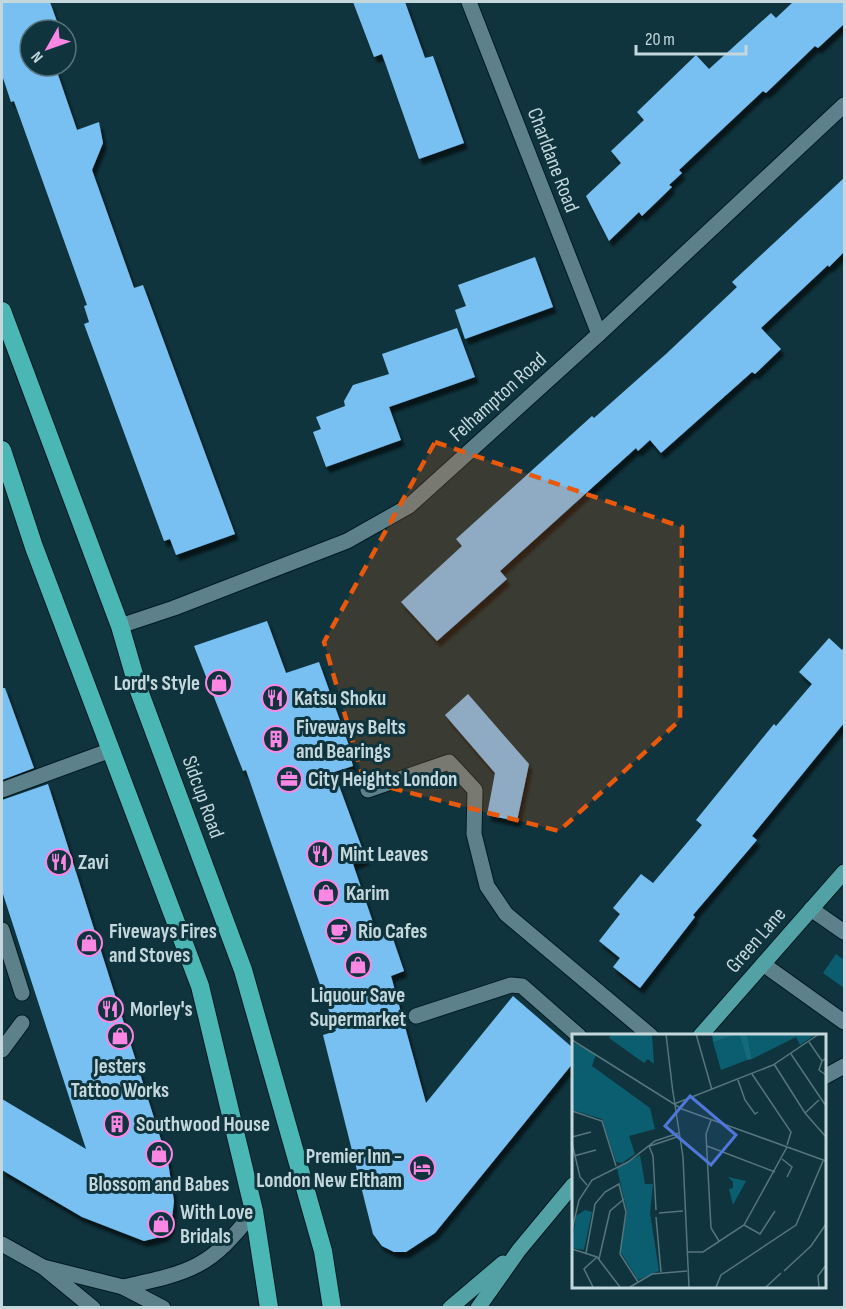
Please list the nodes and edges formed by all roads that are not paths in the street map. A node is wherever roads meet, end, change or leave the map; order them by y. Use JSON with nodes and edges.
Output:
{"nodes":[{"id":1,"x":469,"y":2,"type":"edge"},
{"id":2,"x":844,"y":105,"type":"edge"},
{"id":3,"x":2,"y":311,"type":"edge"},
{"id":4,"x":599,"y":334,"type":"junction"},
{"id":5,"x":3,"y":456,"type":"edge"},
{"id":6,"x":120,"y":626,"type":"junction"},
{"id":7,"x":111,"y":750,"type":"junction"},
{"id":8,"x":2,"y":790,"type":"edge"},
{"id":9,"x":368,"y":790,"type":"dead end"},
{"id":10,"x":844,"y":872,"type":"edge"},
{"id":11,"x":811,"y":909,"type":"junction"},
{"id":12,"x":2,"y":930,"type":"edge"},
{"id":13,"x":844,"y":933,"type":"edge"},
{"id":14,"x":763,"y":964,"type":"junction"},
{"id":15,"x":22,"y":993,"type":"dead end"},
{"id":16,"x":416,"y":1016,"type":"dead end"},
{"id":17,"x":844,"y":1022,"type":"edge"},
{"id":18,"x":22,"y":1023,"type":"dead end"},
{"id":19,"x":577,"y":1034,"type":"edge"},
{"id":20,"x":649,"y":1034,"type":"edge"},
{"id":21,"x":702,"y":1034,"type":"edge"},
{"id":22,"x":2,"y":1050,"type":"edge"},
{"id":23,"x":844,"y":1066,"type":"edge"},
{"id":24,"x":825,"y":1076,"type":"edge"},
{"id":25,"x":572,"y":1186,"type":"edge"},
{"id":26,"x":254,"y":1211,"type":"junction"},
{"id":27,"x":2,"y":1244,"type":"edge"},
{"id":28,"x":519,"y":1250,"type":"junction"},
{"id":29,"x":44,"y":1267,"type":"junction"},
{"id":30,"x":123,"y":1287,"type":"junction"},
{"id":31,"x":93,"y":1308,"type":"edge"},
{"id":32,"x":163,"y":1308,"type":"edge"},
{"id":33,"x":269,"y":1308,"type":"edge"},
{"id":34,"x":332,"y":1308,"type":"edge"},
{"id":35,"x":450,"y":1308,"type":"edge"},
{"id":36,"x":478,"y":1308,"type":"edge"}],
"edges":[{"from":1,"to":4,"type":"street","name":"Charldane Road"},
{"from":2,"to":4,"type":"street","name":"Felhampton Road"},
{"from":3,"to":6,"type":"highway","name":"Sidcup Road"},
{"from":4,"to":6,"type":"street","name":"Felhampton Road"},
{"from":5,"to":7,"type":"highway"},
{"from":6,"to":34,"type":"highway","name":"Sidcup Road"},
{"from":7,"to":8,"type":"street"},
{"from":7,"to":26,"type":"highway"},
{"from":9,"to":20,"type":"street"},
{"from":10,"to":11,"type":"main road","name":"Green Lane"},
{"from":11,"to":13,"type":"street"},
{"from":11,"to":14,"type":"main road","name":"Green Lane"},
{"from":12,"to":15,"type":"street"},
{"from":14,"to":17,"type":"street"},
{"from":14,"to":21,"type":"main road","name":"Green Lane"},
{"from":16,"to":19,"type":"street"},
{"from":18,"to":22,"type":"street"},
{"from":23,"to":24,"type":"street"},
{"from":25,"to":28,"type":"main road"},
{"from":26,"to":30,"type":"street"},
{"from":26,"to":33,"type":"highway"},
{"from":27,"to":29,"type":"street"},
{"from":28,"to":35,"type":"main road"},
{"from":28,"to":36,"type":"main road"},
{"from":29,"to":30,"type":"street"},
{"from":29,"to":31,"type":"street"},
{"from":30,"to":32,"type":"street"}]}
